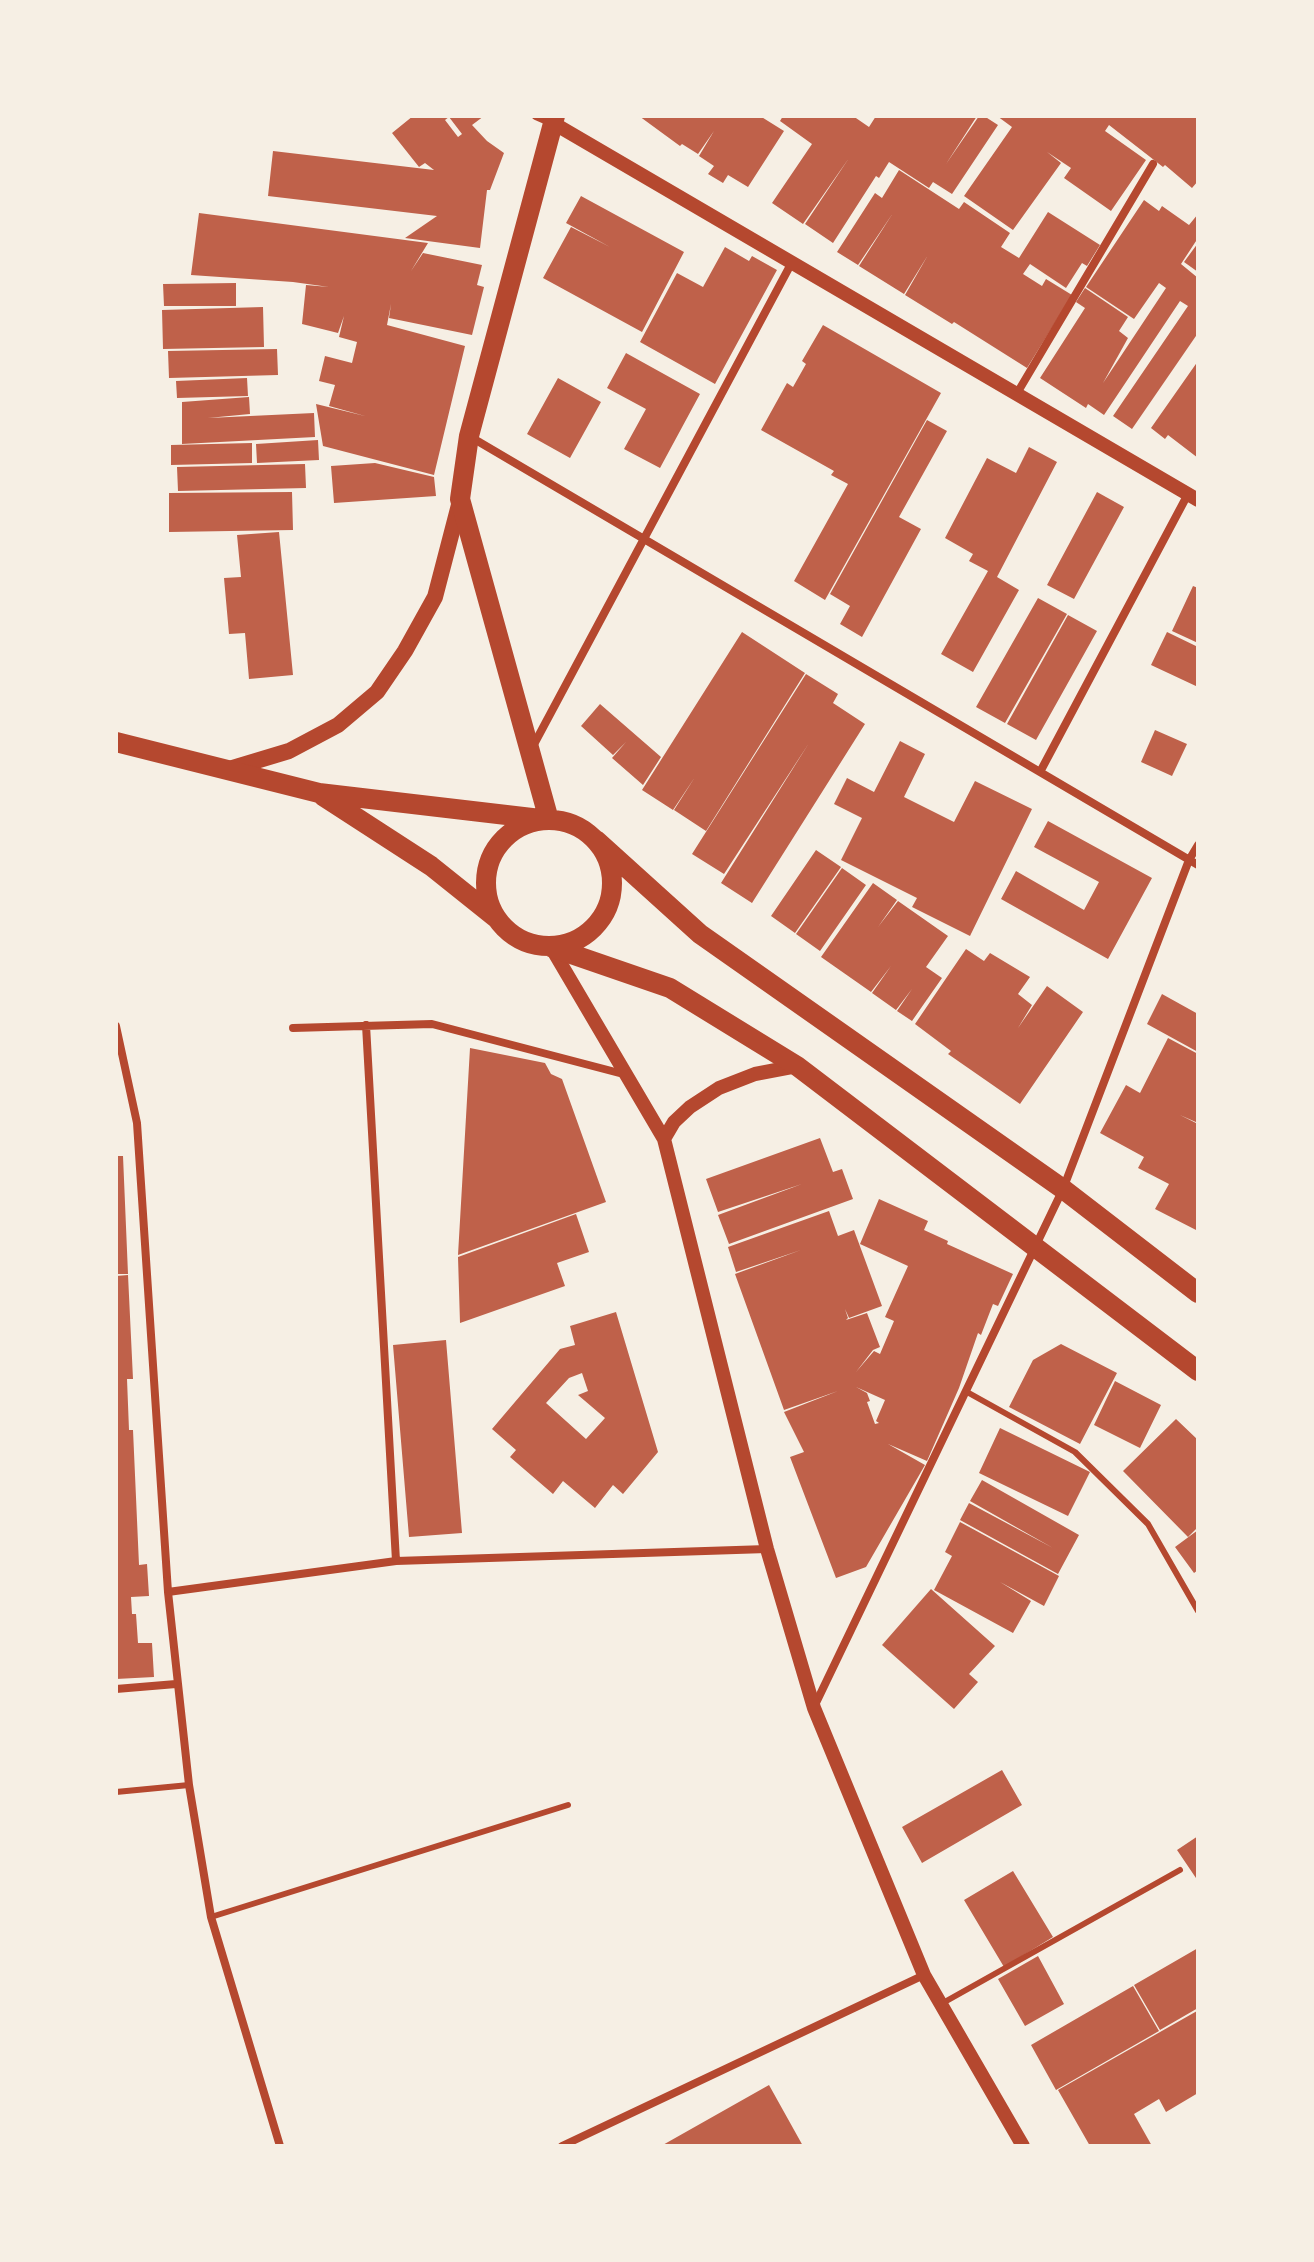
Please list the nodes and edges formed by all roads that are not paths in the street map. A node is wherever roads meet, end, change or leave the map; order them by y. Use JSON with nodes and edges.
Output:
{"nodes":[{"id":1,"x":548,"y":118,"type":"edge"},
{"id":2,"x":1153,"y":164,"type":"dead end"},
{"id":3,"x":791,"y":264,"type":"junction"},
{"id":4,"x":1015,"y":395,"type":"junction"},
{"id":5,"x":469,"y":436,"type":"junction"},
{"id":6,"x":1193,"y":497,"type":"edge"},
{"id":7,"x":460,"y":499,"type":"junction"},
{"id":8,"x":644,"y":539,"type":"junction"},
{"id":9,"x":116,"y":742,"type":"edge"},
{"id":10,"x":529,"y":752,"type":"junction"},
{"id":11,"x":226,"y":770,"type":"junction"},
{"id":12,"x":1040,"y":772,"type":"junction"},
{"id":13,"x":319,"y":793,"type":"junction"},
{"id":14,"x":549,"y":820,"type":"junction"},
{"id":15,"x":596,"y":840,"type":"junction"},
{"id":16,"x":1198,"y":845,"type":"edge"},
{"id":17,"x":1194,"y":862,"type":"edge"},
{"id":18,"x":498,"y":920,"type":"junction"},
{"id":19,"x":551,"y":947,"type":"junction"},
{"id":20,"x":366,"y":1025,"type":"junction"},
{"id":21,"x":116,"y":1026,"type":"edge"},
{"id":22,"x":293,"y":1028,"type":"dead end"},
{"id":23,"x":797,"y":1066,"type":"junction"},
{"id":24,"x":627,"y":1076,"type":"junction"},
{"id":25,"x":664,"y":1139,"type":"junction"},
{"id":26,"x":1063,"y":1189,"type":"junction"},
{"id":27,"x":1036,"y":1249,"type":"junction"},
{"id":28,"x":1198,"y":1293,"type":"edge"},
{"id":29,"x":1198,"y":1371,"type":"edge"},
{"id":30,"x":967,"y":1392,"type":"junction"},
{"id":31,"x":767,"y":1549,"type":"junction"},
{"id":32,"x":396,"y":1561,"type":"junction"},
{"id":33,"x":168,"y":1592,"type":"junction"},
{"id":34,"x":1198,"y":1611,"type":"edge"},
{"id":35,"x":176,"y":1684,"type":"junction"},
{"id":36,"x":116,"y":1689,"type":"edge"},
{"id":37,"x":814,"y":1708,"type":"junction"},
{"id":38,"x":189,"y":1785,"type":"junction"},
{"id":39,"x":116,"y":1792,"type":"edge"},
{"id":40,"x":568,"y":1805,"type":"dead end"},
{"id":41,"x":1180,"y":1870,"type":"dead end"},
{"id":42,"x":211,"y":1917,"type":"junction"},
{"id":43,"x":924,"y":1975,"type":"junction"},
{"id":44,"x":941,"y":2004,"type":"junction"},
{"id":45,"x":280,"y":2146,"type":"edge"},
{"id":46,"x":562,"y":2146,"type":"edge"},
{"id":47,"x":1023,"y":2146,"type":"edge"}],
"edges":[{"from":1,"to":3,"type":"street"},
{"from":1,"to":5,"type":"main road"},
{"from":2,"to":4,"type":"street"},
{"from":3,"to":4,"type":"street"},
{"from":3,"to":8,"type":"street"},
{"from":4,"to":6,"type":"street"},
{"from":5,"to":7,"type":"main road"},
{"from":5,"to":8,"type":"street"},
{"from":6,"to":12,"type":"street"},
{"from":7,"to":10,"type":"main road"},
{"from":7,"to":11,"type":"main road"},
{"from":8,"to":10,"type":"street"},
{"from":8,"to":12,"type":"street"},
{"from":9,"to":11,"type":"main road"},
{"from":10,"to":14,"type":"main road"},
{"from":11,"to":13,"type":"main road"},
{"from":12,"to":17,"type":"street"},
{"from":13,"to":14,"type":"main road"},
{"from":13,"to":18,"type":"main road"},
{"from":14,"to":15,"type":"main road"},
{"from":14,"to":18,"type":"main road"},
{"from":15,"to":19,"type":"main road"},
{"from":15,"to":26,"type":"main road"},
{"from":16,"to":17,"type":"street"},
{"from":17,"to":26,"type":"street"},
{"from":18,"to":19,"type":"main road"},
{"from":19,"to":23,"type":"main road"},
{"from":19,"to":24,"type":"street"},
{"from":20,"to":22,"type":"street"},
{"from":20,"to":24,"type":"street"},
{"from":20,"to":32,"type":"street"},
{"from":21,"to":33,"type":"street"},
{"from":23,"to":25,"type":"street"},
{"from":23,"to":27,"type":"main road"},
{"from":24,"to":25,"type":"street"},
{"from":25,"to":31,"type":"street"},
{"from":26,"to":27,"type":"street"},
{"from":26,"to":28,"type":"main road"},
{"from":27,"to":29,"type":"main road"},
{"from":27,"to":30,"type":"street"},
{"from":30,"to":34,"type":"lane"},
{"from":30,"to":37,"type":"street"},
{"from":31,"to":32,"type":"street"},
{"from":31,"to":37,"type":"street"},
{"from":32,"to":33,"type":"street"},
{"from":33,"to":35,"type":"street"},
{"from":35,"to":36,"type":"street"},
{"from":35,"to":38,"type":"street"},
{"from":37,"to":43,"type":"street"},
{"from":38,"to":39,"type":"lane"},
{"from":38,"to":42,"type":"street"},
{"from":40,"to":42,"type":"lane"},
{"from":41,"to":44,"type":"lane"},
{"from":42,"to":45,"type":"street"},
{"from":43,"to":44,"type":"street"},
{"from":43,"to":46,"type":"street"},
{"from":44,"to":47,"type":"street"}]}
